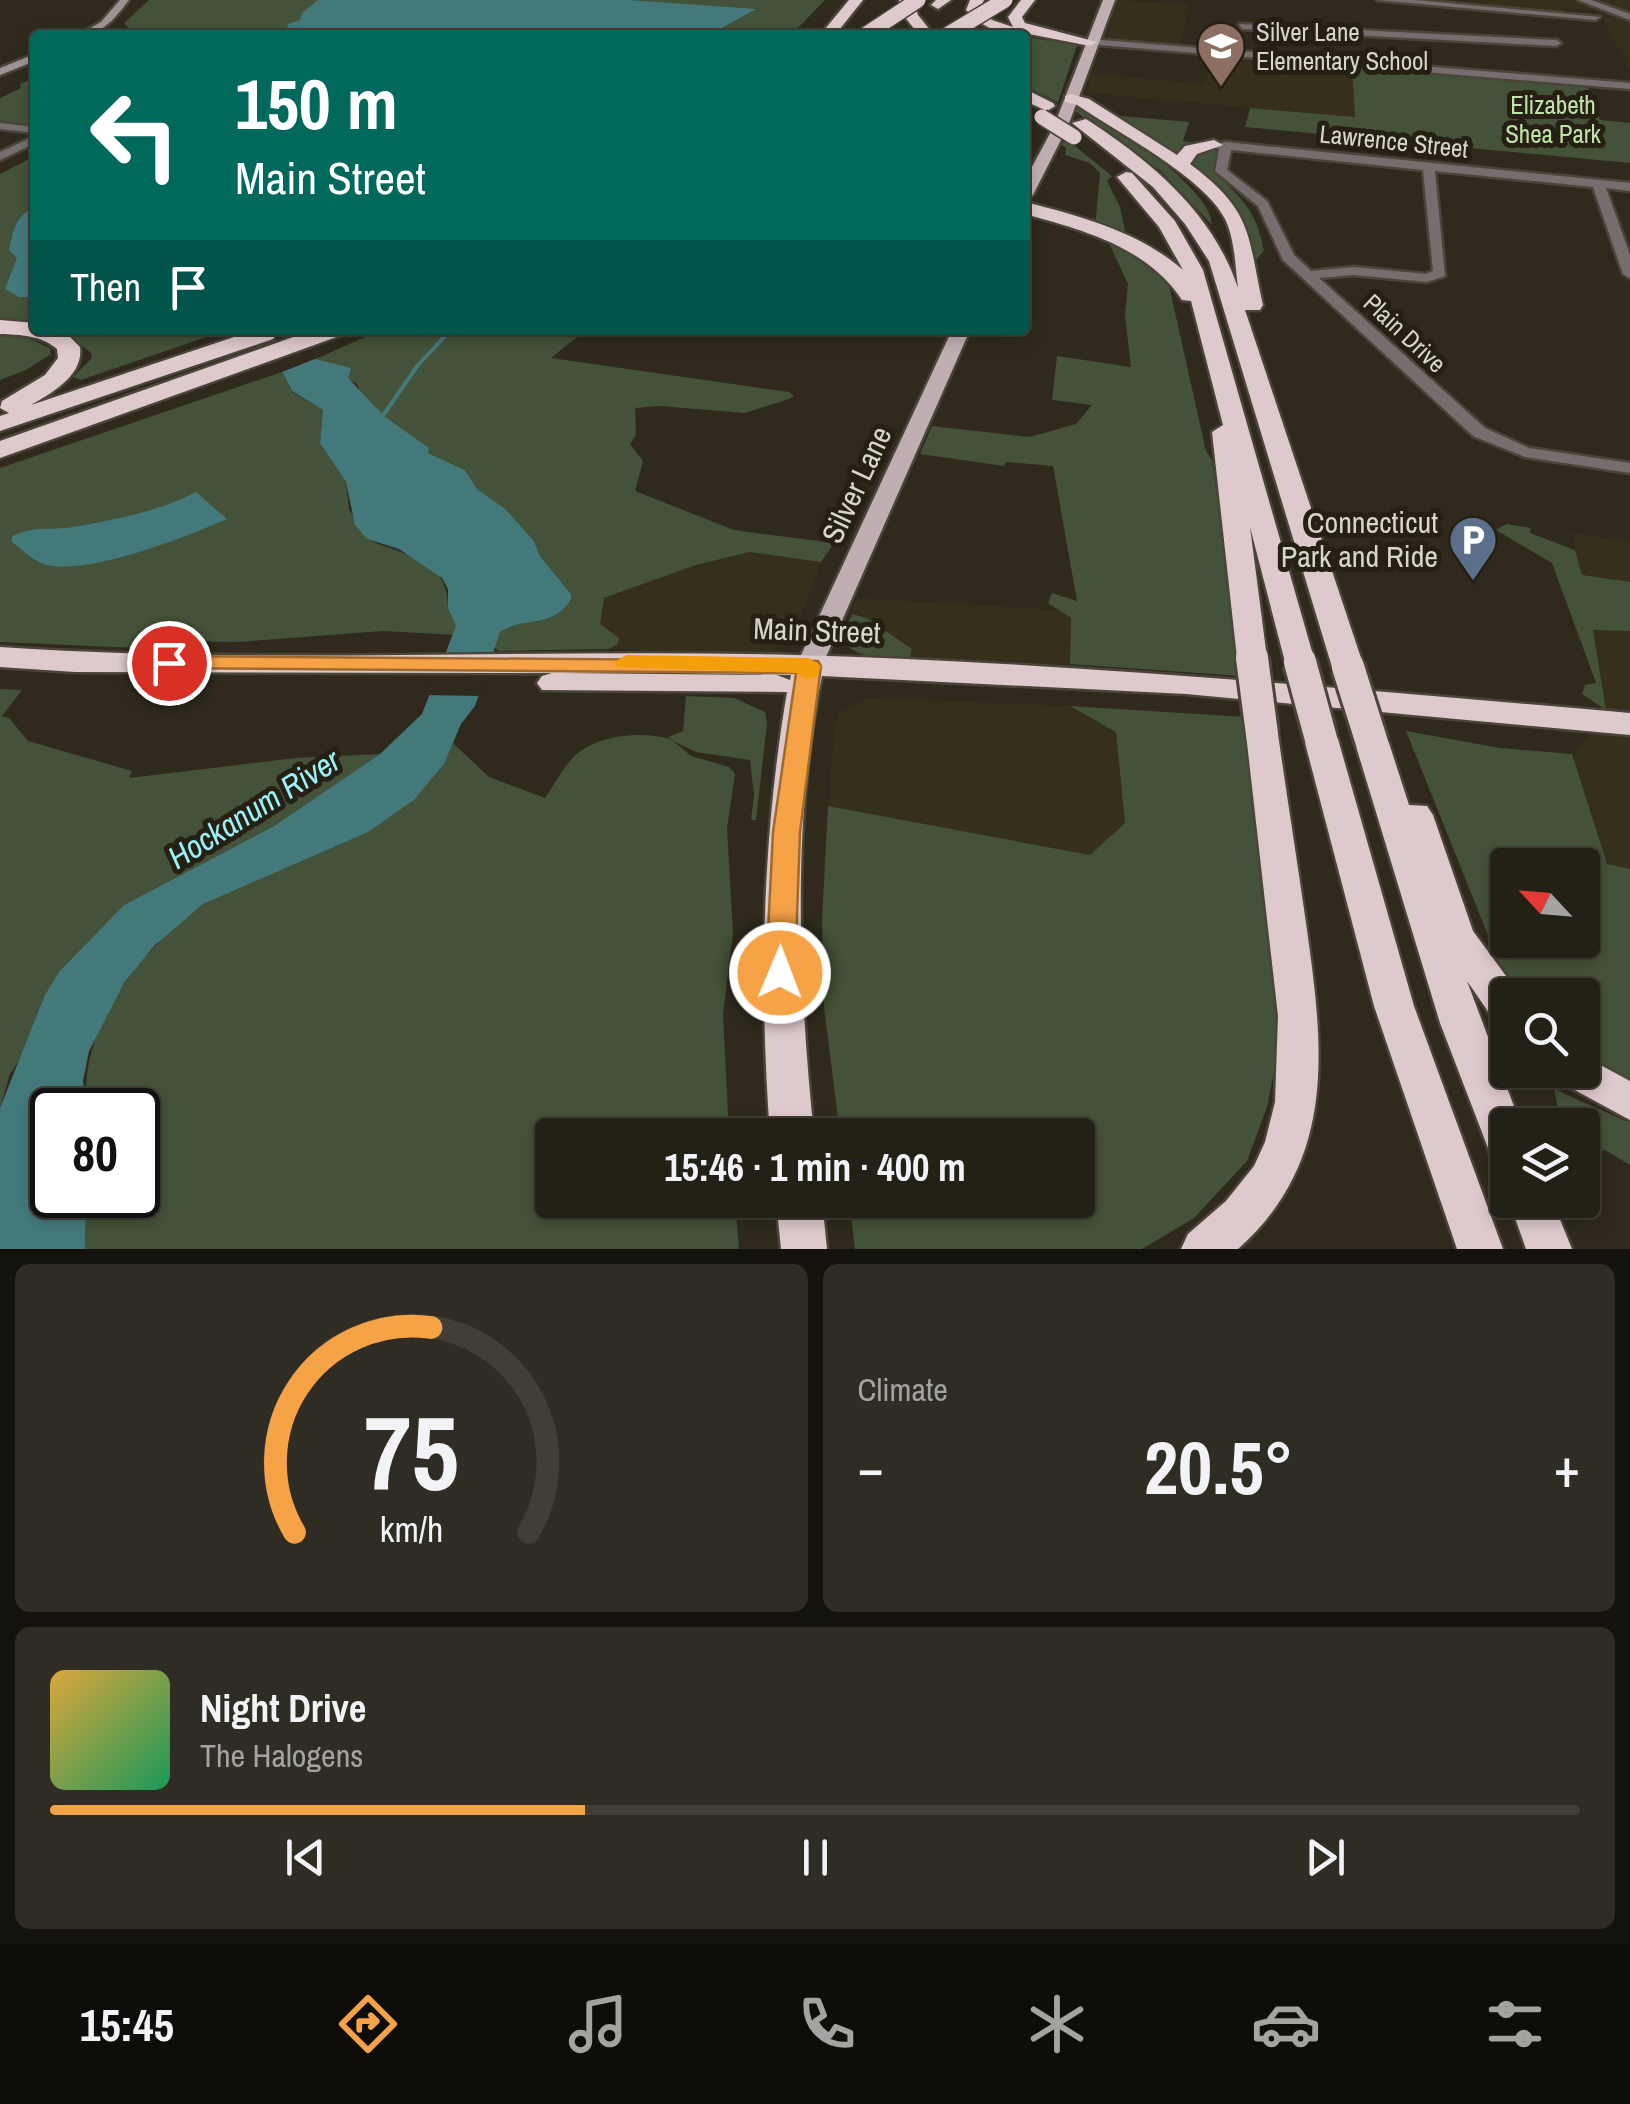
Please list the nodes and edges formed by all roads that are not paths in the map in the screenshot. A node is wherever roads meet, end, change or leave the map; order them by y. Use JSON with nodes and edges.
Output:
{"nodes":[{"id":1,"x":124,"y":0,"type":"edge"},
{"id":2,"x":842,"y":0,"type":"edge"},
{"id":3,"x":856,"y":0,"type":"edge"},
{"id":4,"x":888,"y":0,"type":"edge"},
{"id":5,"x":906,"y":0,"type":"edge"},
{"id":6,"x":918,"y":0,"type":"edge"},
{"id":7,"x":977,"y":0,"type":"edge"},
{"id":8,"x":1005,"y":0,"type":"edge"},
{"id":9,"x":1028,"y":0,"type":"edge"},
{"id":10,"x":1109,"y":0,"type":"edge"},
{"id":11,"x":1381,"y":0,"type":"edge"},
{"id":12,"x":1582,"y":0,"type":"edge"},
{"id":13,"x":942,"y":2,"type":"edge"},
{"id":14,"x":1595,"y":17,"type":"dead end"},
{"id":15,"x":1630,"y":18,"type":"edge"},
{"id":16,"x":1242,"y":26,"type":"dead end"},
{"id":17,"x":93,"y":30,"type":"edge"},
{"id":18,"x":818,"y":30,"type":"edge"},
{"id":19,"x":831,"y":30,"type":"edge"},
{"id":20,"x":873,"y":30,"type":"edge"},
{"id":21,"x":900,"y":30,"type":"edge"},
{"id":22,"x":902,"y":30,"type":"edge"},
{"id":23,"x":923,"y":30,"type":"edge"},
{"id":24,"x":956,"y":30,"type":"edge"},
{"id":25,"x":1010,"y":30,"type":"edge"},
{"id":26,"x":1030,"y":36,"type":"edge"},
{"id":27,"x":1424,"y":36,"type":"junction"},
{"id":28,"x":1090,"y":42,"type":"junction"},
{"id":29,"x":1556,"y":43,"type":"dead end"},
{"id":30,"x":30,"y":59,"type":"edge"},
{"id":31,"x":1428,"y":69,"type":"junction"},
{"id":32,"x":0,"y":72,"type":"edge"},
{"id":33,"x":1630,"y":86,"type":"edge"},
{"id":34,"x":1030,"y":98,"type":"edge"},
{"id":35,"x":1071,"y":98,"type":"junction"},
{"id":36,"x":1030,"y":109,"type":"edge"},
{"id":37,"x":1045,"y":112,"type":"junction"},
{"id":38,"x":0,"y":126,"type":"edge"},
{"id":39,"x":30,"y":129,"type":"edge"},
{"id":40,"x":1077,"y":130,"type":"junction"},
{"id":41,"x":30,"y":141,"type":"edge"},
{"id":42,"x":1220,"y":145,"type":"junction"},
{"id":43,"x":0,"y":156,"type":"edge"},
{"id":44,"x":1429,"y":167,"type":"junction"},
{"id":45,"x":1182,"y":169,"type":"junction"},
{"id":46,"x":1598,"y":184,"type":"junction"},
{"id":47,"x":1030,"y":186,"type":"edge"},
{"id":48,"x":1630,"y":186,"type":"edge"},
{"id":49,"x":1030,"y":210,"type":"edge"},
{"id":50,"x":1630,"y":274,"type":"edge"},
{"id":51,"x":1310,"y":275,"type":"junction"},
{"id":52,"x":0,"y":327,"type":"edge"},
{"id":53,"x":30,"y":330,"type":"edge"},
{"id":54,"x":46,"y":335,"type":"edge"},
{"id":55,"x":262,"y":335,"type":"edge"},
{"id":56,"x":320,"y":335,"type":"edge"},
{"id":57,"x":960,"y":335,"type":"edge"},
{"id":58,"x":1215,"y":348,"type":"junction"},
{"id":59,"x":1223,"y":378,"type":"junction"},
{"id":60,"x":0,"y":410,"type":"edge"},
{"id":61,"x":0,"y":424,"type":"edge"},
{"id":62,"x":1280,"y":449,"type":"junction"},
{"id":63,"x":0,"y":450,"type":"edge"},
{"id":64,"x":1630,"y":468,"type":"edge"},
{"id":65,"x":0,"y":658,"type":"edge"},
{"id":66,"x":425,"y":674,"type":"junction"},
{"id":67,"x":807,"y":676,"type":"junction"},
{"id":68,"x":0,"y":677,"type":"edge"},
{"id":69,"x":1630,"y":724,"type":"edge"},
{"id":70,"x":1578,"y":728,"type":"junction"},
{"id":71,"x":1376,"y":743,"type":"junction"},
{"id":72,"x":1630,"y":743,"type":"edge"},
{"id":73,"x":1490,"y":984,"type":"edge"},
{"id":74,"x":1600,"y":1085,"type":"edge"},
{"id":75,"x":1630,"y":1102,"type":"edge"},
{"id":76,"x":1493,"y":1108,"type":"edge"},
{"id":77,"x":791,"y":1118,"type":"edge"},
{"id":78,"x":801,"y":1218,"type":"edge"},
{"id":79,"x":1536,"y":1218,"type":"edge"},
{"id":80,"x":804,"y":1249,"type":"edge"},
{"id":81,"x":1204,"y":1249,"type":"edge"},
{"id":82,"x":1480,"y":1249,"type":"edge"},
{"id":83,"x":1549,"y":1249,"type":"edge"}],
"edges":[{"from":1,"to":17,"type":"street"},
{"from":2,"to":18,"type":"highway"},
{"from":3,"to":19,"type":"highway"},
{"from":4,"to":22,"type":"highway"},
{"from":5,"to":23,"type":"highway"},
{"from":6,"to":20,"type":"highway","bridge":true},
{"from":7,"to":25,"type":"highway"},
{"from":8,"to":24,"type":"highway","bridge":true},
{"from":9,"to":28,"type":"highway"},
{"from":10,"to":28,"type":"main road"},
{"from":11,"to":14,"type":"street"},
{"from":12,"to":15,"type":"street"},
{"from":13,"to":21,"type":"highway"},
{"from":16,"to":27,"type":"street"},
{"from":26,"to":28,"type":"highway"},
{"from":27,"to":29,"type":"street"},
{"from":27,"to":31,"type":"street"},
{"from":28,"to":31,"type":"street"},
{"from":28,"to":35,"type":"main road"},
{"from":30,"to":32,"type":"street"},
{"from":31,"to":33,"type":"street"},
{"from":34,"to":37,"type":"highway"},
{"from":35,"to":45,"type":"highway"},
{"from":35,"to":47,"type":"main road"},
{"from":36,"to":37,"type":"highway"},
{"from":37,"to":40,"type":"highway","bridge":true},
{"from":38,"to":39,"type":"street"},
{"from":40,"to":58,"type":"highway"},
{"from":40,"to":62,"type":"highway"},
{"from":41,"to":43,"type":"street"},
{"from":42,"to":44,"type":"street","name":"Lawrence Street"},
{"from":42,"to":45,"type":"highway"},
{"from":42,"to":51,"type":"street","name":"Plain Drive"},
{"from":44,"to":46,"type":"street","name":"Lawrence Street"},
{"from":44,"to":51,"type":"street"},
{"from":45,"to":62,"type":"highway"},
{"from":46,"to":48,"type":"street","name":"Lawrence Street"},
{"from":46,"to":50,"type":"street"},
{"from":49,"to":58,"type":"highway"},
{"from":51,"to":64,"type":"street","name":"Plain Drive"},
{"from":52,"to":53,"type":"highway"},
{"from":54,"to":60,"type":"highway"},
{"from":55,"to":61,"type":"highway"},
{"from":56,"to":63,"type":"highway"},
{"from":57,"to":67,"type":"main road","name":"Silver Lane"},
{"from":58,"to":59,"type":"highway"},
{"from":59,"to":81,"type":"highway","bridge":true},
{"from":59,"to":82,"type":"highway","bridge":true},
{"from":62,"to":71,"type":"highway","bridge":true},
{"from":65,"to":66,"type":"highway","name":"Main Street"},
{"from":66,"to":67,"type":"highway","name":"Main Street"},
{"from":66,"to":68,"type":"highway","name":"Main Street"},
{"from":67,"to":70,"type":"highway","name":"Main Street"},
{"from":67,"to":77,"type":"highway"},
{"from":69,"to":70,"type":"highway","name":"Main Street"},
{"from":70,"to":72,"type":"highway","name":"Main Street"},
{"from":71,"to":73,"type":"highway"},
{"from":71,"to":76,"type":"highway"},
{"from":74,"to":75,"type":"highway"},
{"from":78,"to":80,"type":"highway"},
{"from":79,"to":83,"type":"highway"}]}
